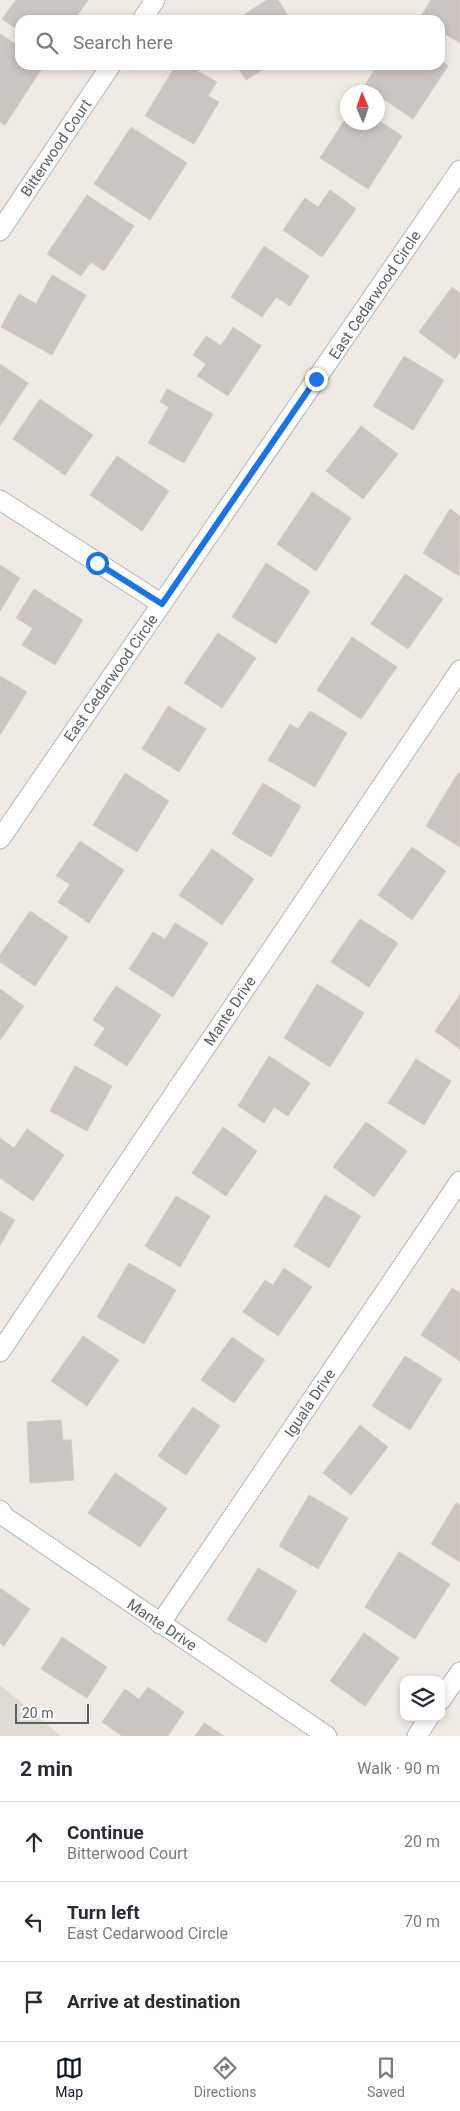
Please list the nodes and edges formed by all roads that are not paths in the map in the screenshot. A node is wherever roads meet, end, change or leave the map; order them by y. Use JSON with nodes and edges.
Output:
{"nodes":[{"id":1,"x":155,"y":0,"type":"edge"},
{"id":2,"x":145,"y":15,"type":"edge"},
{"id":3,"x":109,"y":70,"type":"edge"},
{"id":4,"x":460,"y":170,"type":"edge"},
{"id":5,"x":0,"y":231,"type":"edge"},
{"id":6,"x":0,"y":500,"type":"edge"},
{"id":7,"x":162,"y":604,"type":"junction"},
{"id":8,"x":460,"y":670,"type":"edge"},
{"id":9,"x":0,"y":840,"type":"edge"},
{"id":10,"x":460,"y":1181,"type":"edge"},
{"id":11,"x":0,"y":1352,"type":"edge"},
{"id":12,"x":0,"y":1510,"type":"edge"},
{"id":13,"x":160,"y":1624,"type":"junction"},
{"id":14,"x":460,"y":1672,"type":"edge"},
{"id":15,"x":445,"y":1694,"type":"edge"},
{"id":16,"x":427,"y":1721,"type":"edge"},
{"id":17,"x":327,"y":1736,"type":"edge"},
{"id":18,"x":417,"y":1736,"type":"edge"}],
"edges":[{"from":1,"to":2,"type":"street"},
{"from":3,"to":5,"type":"street","name":"Bitterwood Court"},
{"from":4,"to":7,"type":"street","name":"East Cedarwood Circle"},
{"from":6,"to":7,"type":"street"},
{"from":7,"to":9,"type":"street","name":"East Cedarwood Circle"},
{"from":8,"to":11,"type":"street","name":"Mante Drive"},
{"from":10,"to":13,"type":"street","name":"Iguala Drive"},
{"from":12,"to":13,"type":"street","name":"Mante Drive"},
{"from":13,"to":17,"type":"street","name":"Mante Drive"},
{"from":14,"to":15,"type":"street"},
{"from":16,"to":18,"type":"street"}]}
